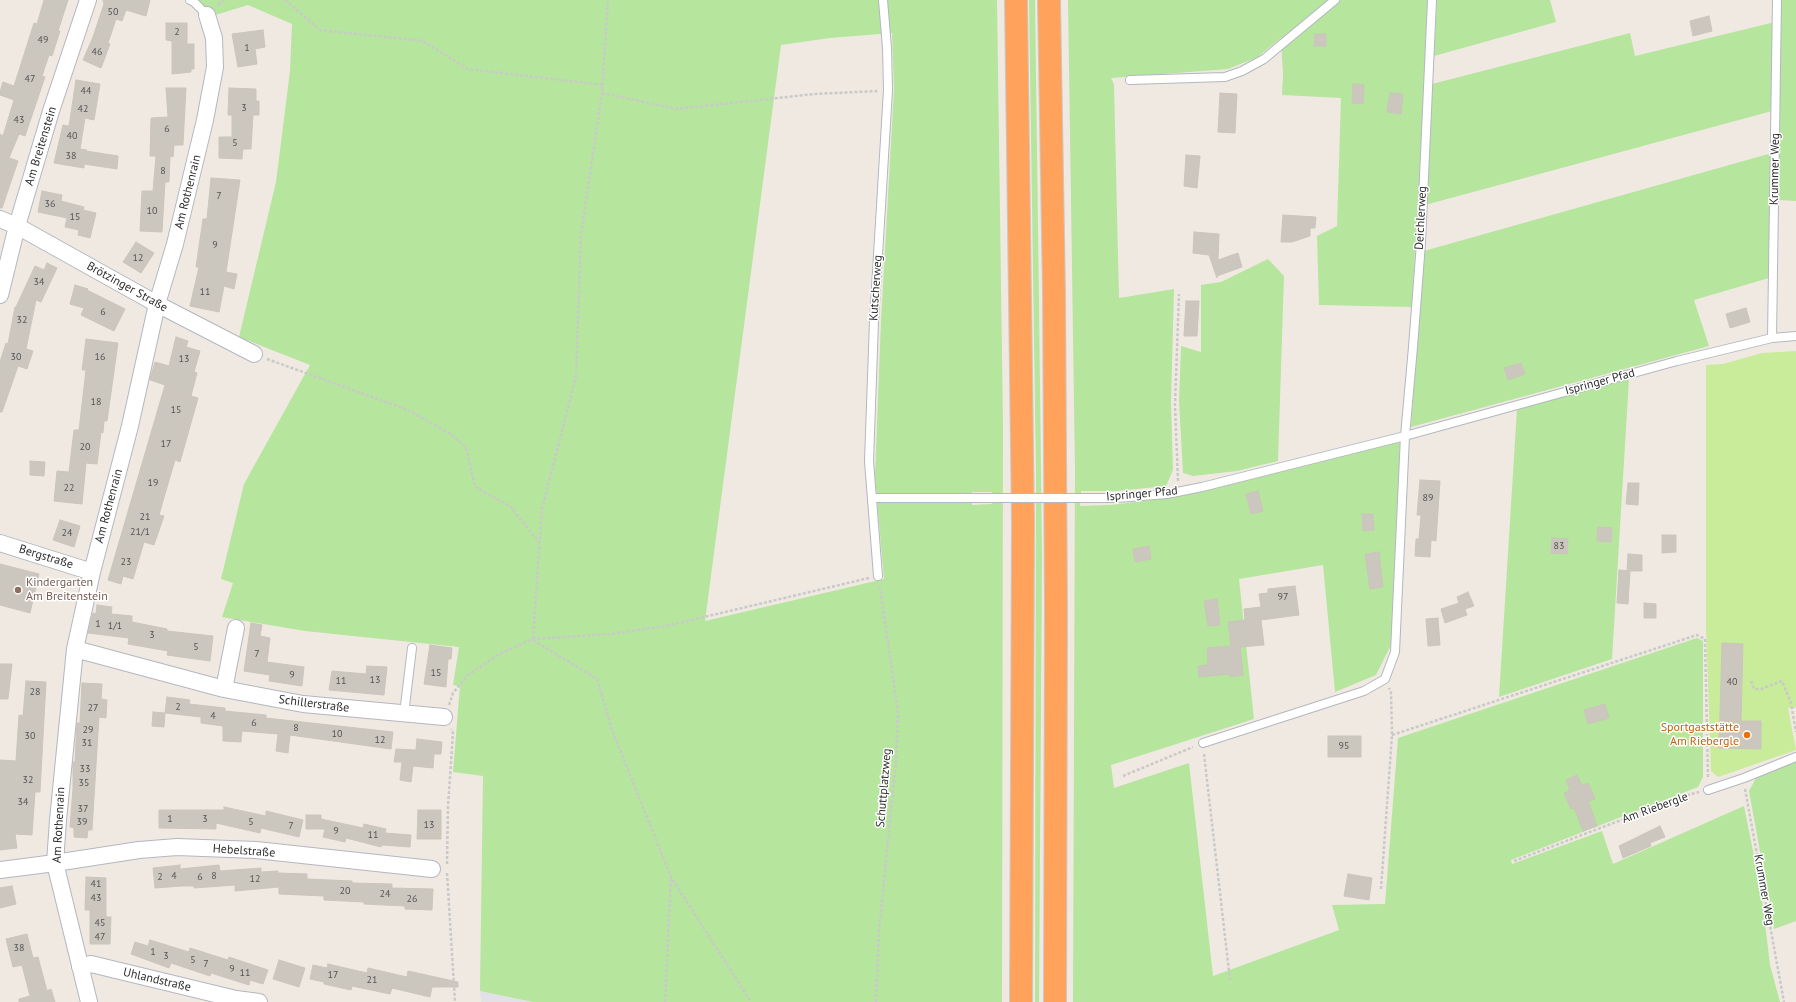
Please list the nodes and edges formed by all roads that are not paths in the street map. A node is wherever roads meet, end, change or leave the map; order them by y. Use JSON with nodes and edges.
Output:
{"nodes":[{"id":1,"x":88,"y":0,"type":"edge"},
{"id":2,"x":190,"y":0,"type":"edge"},
{"id":3,"x":883,"y":0,"type":"edge"},
{"id":4,"x":1016,"y":0,"type":"edge"},
{"id":5,"x":1049,"y":0,"type":"edge"},
{"id":6,"x":1335,"y":0,"type":"edge"},
{"id":7,"x":1432,"y":0,"type":"edge"},
{"id":8,"x":1777,"y":0,"type":"edge"},
{"id":9,"x":207,"y":15,"type":"joint"},
{"id":10,"x":1130,"y":80,"type":"dead end"},
{"id":11,"x":0,"y":219,"type":"edge"},
{"id":12,"x":17,"y":226,"type":"junction"},
{"id":13,"x":0,"y":295,"type":"edge"},
{"id":14,"x":157,"y":304,"type":"junction"},
{"id":15,"x":1796,"y":336,"type":"edge"},
{"id":16,"x":1772,"y":338,"type":"junction"},
{"id":17,"x":254,"y":354,"type":"road end"},
{"id":18,"x":1405,"y":436,"type":"junction"},
{"id":19,"x":872,"y":498,"type":"junction"},
{"id":20,"x":0,"y":543,"type":"edge"},
{"id":21,"x":92,"y":572,"type":"junction"},
{"id":22,"x":878,"y":576,"type":"road end"},
{"id":23,"x":236,"y":628,"type":"dead end"},
{"id":24,"x":412,"y":648,"type":"dead end"},
{"id":25,"x":75,"y":649,"type":"junction"},
{"id":26,"x":224,"y":689,"type":"junction"},
{"id":27,"x":404,"y":714,"type":"junction"},
{"id":28,"x":444,"y":717,"type":"road end"},
{"id":29,"x":1203,"y":743,"type":"road end"},
{"id":30,"x":1796,"y":756,"type":"edge"},
{"id":31,"x":1708,"y":790,"type":"road end"},
{"id":32,"x":56,"y":863,"type":"junction"},
{"id":33,"x":0,"y":870,"type":"edge"},
{"id":34,"x":432,"y":870,"type":"dead end"},
{"id":35,"x":80,"y":967,"type":"junction"},
{"id":36,"x":89,"y":1002,"type":"edge"},
{"id":37,"x":258,"y":1002,"type":"edge"},
{"id":38,"x":1021,"y":1002,"type":"edge"},
{"id":39,"x":1054,"y":1002,"type":"edge"}],
"edges":[{"from":1,"to":12,"type":"street","name":"Am Breitenstein"},
{"from":2,"to":9,"type":"lane"},
{"from":3,"to":19,"type":"lane","name":"Kutscherweg"},
{"from":4,"to":38,"type":"highway"},
{"from":5,"to":39,"type":"highway"},
{"from":6,"to":10,"type":"lane"},
{"from":7,"to":18,"type":"lane","name":"Deichlerweg"},
{"from":8,"to":16,"type":"lane","name":"Krummer Weg"},
{"from":9,"to":14,"type":"street","name":"Am Rothenrain"},
{"from":11,"to":12,"type":"street","name":"Brötzinger Straße"},
{"from":12,"to":13,"type":"street","name":"Am Breitenstein"},
{"from":12,"to":14,"type":"street","name":"Brötzinger Straße"},
{"from":14,"to":17,"type":"street","name":"Brötzinger Straße"},
{"from":14,"to":21,"type":"street","name":"Am Rothenrain"},
{"from":15,"to":16,"type":"lane","name":"Ispringer Pfad"},
{"from":16,"to":18,"type":"lane","name":"Ispringer Pfad"},
{"from":18,"to":19,"type":"lane","name":"Ispringer Pfad","bridge":true},
{"from":18,"to":29,"type":"lane"},
{"from":19,"to":22,"type":"lane","name":"Kutscherweg"},
{"from":20,"to":21,"type":"street","name":"Bergstraße"},
{"from":21,"to":25,"type":"street","name":"Am Rothenrain"},
{"from":23,"to":26,"type":"street"},
{"from":24,"to":27,"type":"lane"},
{"from":25,"to":26,"type":"street","name":"Schillerstraße"},
{"from":25,"to":32,"type":"street","name":"Am Rothenrain"},
{"from":26,"to":27,"type":"street","name":"Schillerstraße"},
{"from":27,"to":28,"type":"street","name":"Schillerstraße"},
{"from":30,"to":31,"type":"lane"},
{"from":32,"to":33,"type":"street","name":"Hebelstraße"},
{"from":32,"to":34,"type":"street","name":"Hebelstraße"},
{"from":32,"to":35,"type":"street","name":"Am Rothenrain"},
{"from":35,"to":36,"type":"street","name":"Am Rothenrain"},
{"from":35,"to":37,"type":"street","name":"Uhlandstraße"}]}
